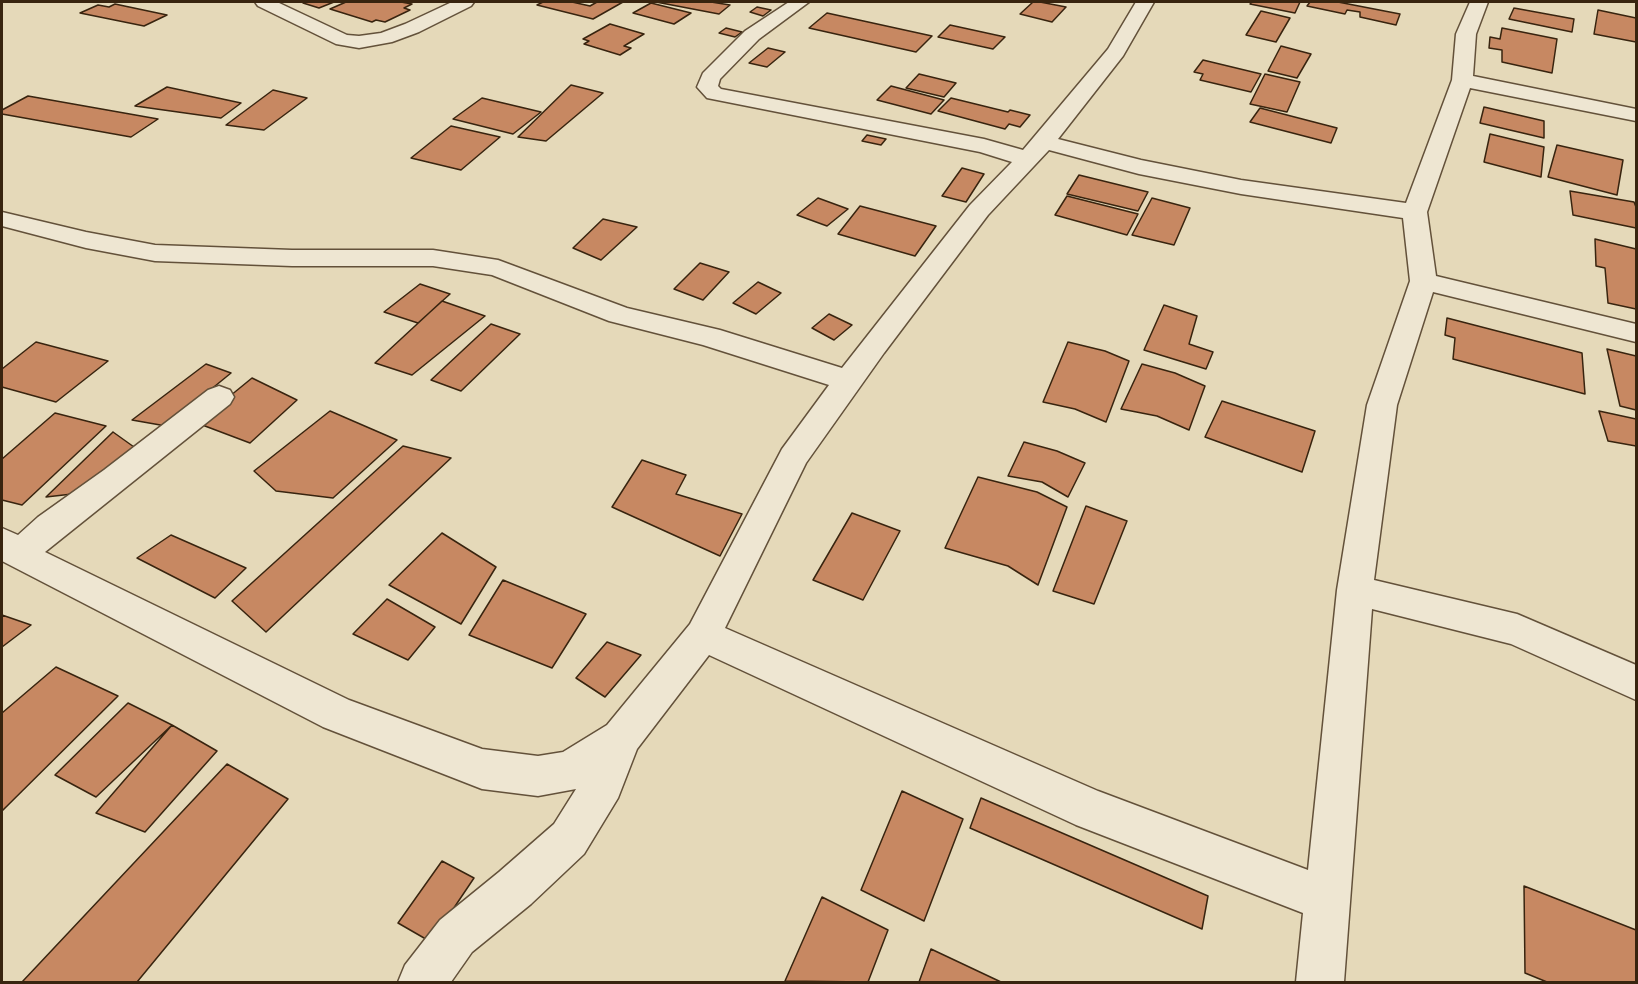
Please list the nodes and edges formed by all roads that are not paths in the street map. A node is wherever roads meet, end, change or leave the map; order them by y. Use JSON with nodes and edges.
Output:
{"nodes":[{"id":1,"x":264,"y":2,"type":"edge"},
{"id":2,"x":465,"y":2,"type":"edge"},
{"id":3,"x":800,"y":2,"type":"edge"},
{"id":4,"x":1145,"y":2,"type":"edge"},
{"id":5,"x":1479,"y":2,"type":"edge"},
{"id":6,"x":1462,"y":80,"type":"junction"},
{"id":7,"x":1636,"y":115,"type":"edge"},
{"id":8,"x":1036,"y":150,"type":"junction"},
{"id":9,"x":1415,"y":212,"type":"junction"},
{"id":10,"x":2,"y":219,"type":"edge"},
{"id":11,"x":1423,"y":281,"type":"junction"},
{"id":12,"x":1636,"y":333,"type":"edge"},
{"id":13,"x":849,"y":381,"type":"junction"},
{"id":14,"x":219,"y":397,"type":"dead end"},
{"id":15,"x":10,"y":548,"type":"edge"},
{"id":16,"x":1355,"y":590,"type":"junction"},
{"id":17,"x":703,"y":635,"type":"junction"},
{"id":18,"x":1636,"y":683,"type":"edge"},
{"id":19,"x":621,"y":738,"type":"junction"},
{"id":20,"x":1327,"y":900,"type":"junction"},
{"id":21,"x":422,"y":982,"type":"edge"},
{"id":22,"x":1320,"y":982,"type":"edge"}],
"edges":[{"from":1,"to":2,"type":"street"},
{"from":3,"to":8,"type":"street"},
{"from":4,"to":8,"type":"street"},
{"from":5,"to":6,"type":"street"},
{"from":6,"to":7,"type":"street"},
{"from":6,"to":9,"type":"street"},
{"from":8,"to":9,"type":"street"},
{"from":8,"to":13,"type":"street"},
{"from":9,"to":11,"type":"street"},
{"from":10,"to":13,"type":"street"},
{"from":11,"to":12,"type":"street"},
{"from":11,"to":16,"type":"street"},
{"from":13,"to":17,"type":"street"},
{"from":14,"to":15,"type":"street"},
{"from":15,"to":19,"type":"street"},
{"from":16,"to":18,"type":"street"},
{"from":16,"to":20,"type":"street"},
{"from":17,"to":19,"type":"street"},
{"from":17,"to":20,"type":"street"},
{"from":19,"to":21,"type":"street"},
{"from":20,"to":22,"type":"street"}]}
